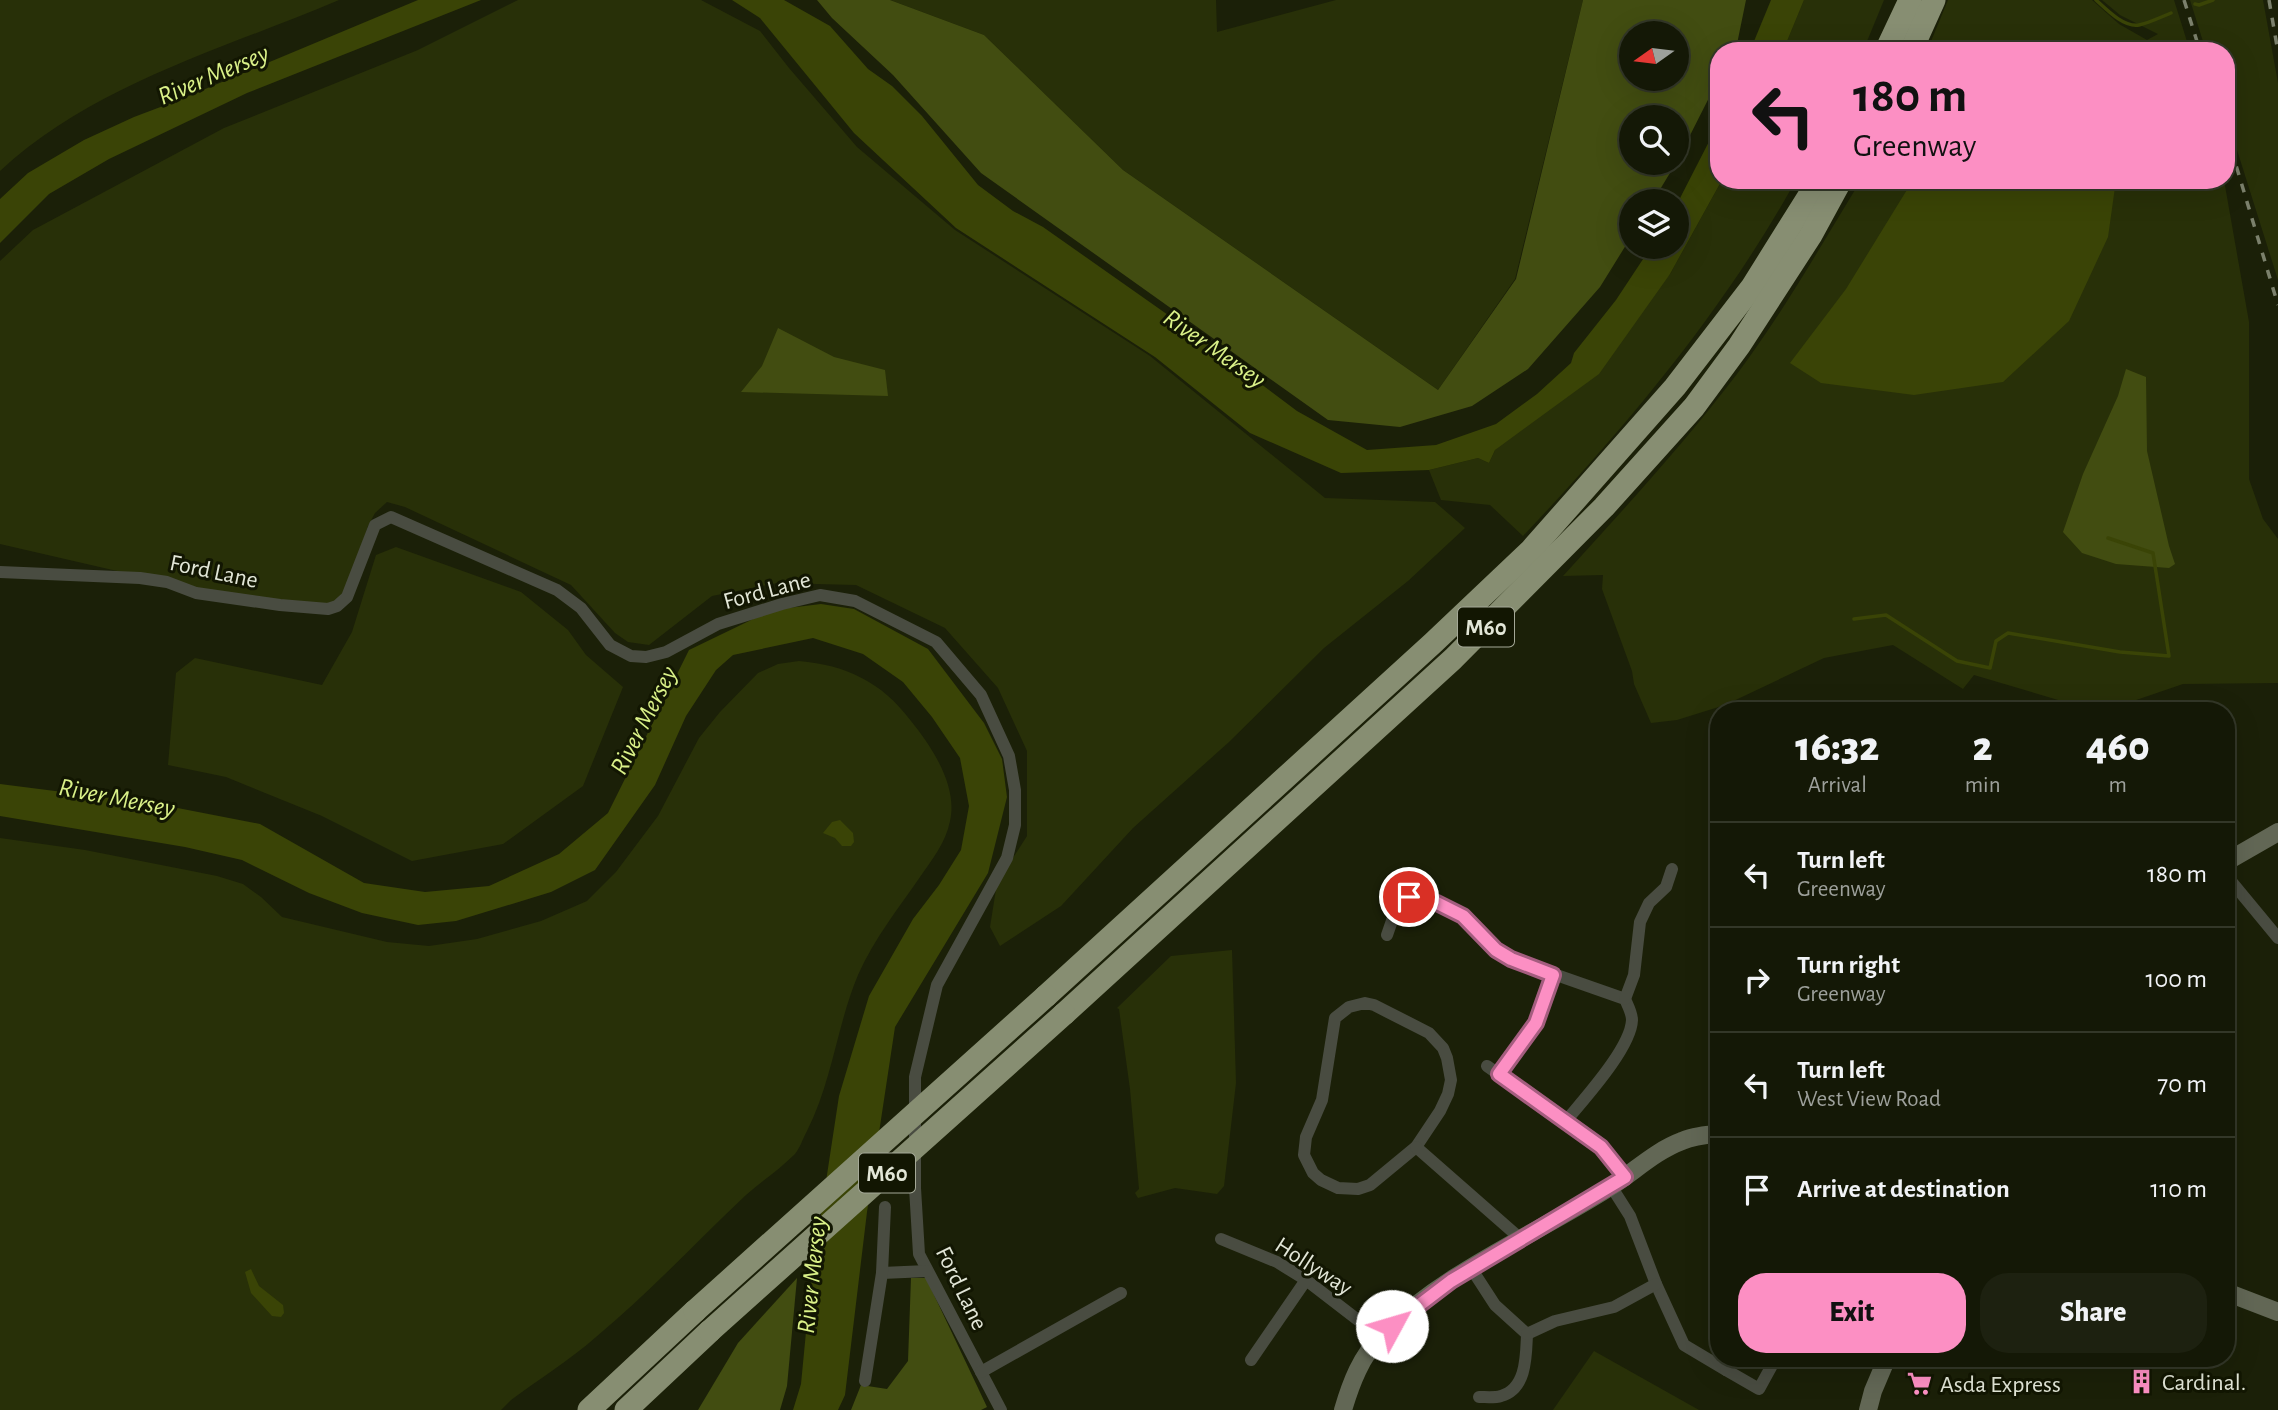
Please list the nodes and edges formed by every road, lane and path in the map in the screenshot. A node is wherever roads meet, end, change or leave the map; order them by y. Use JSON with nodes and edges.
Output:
{"nodes":[{"id":1,"x":1909,"y":0,"type":"edge"},
{"id":2,"x":1934,"y":0,"type":"edge"},
{"id":3,"x":1891,"y":42,"type":"edge"},
{"id":4,"x":1915,"y":42,"type":"edge"},
{"id":5,"x":1813,"y":189,"type":"edge"},
{"id":6,"x":1836,"y":189,"type":"edge"},
{"id":7,"x":0,"y":572,"type":"edge"},
{"id":8,"x":2278,"y":832,"type":"edge"},
{"id":9,"x":2235,"y":857,"type":"edge"},
{"id":10,"x":1672,"y":869,"type":"dead end"},
{"id":11,"x":2235,"y":885,"type":"edge"},
{"id":12,"x":1387,"y":934,"type":"dead end"},
{"id":13,"x":2278,"y":938,"type":"edge"},
{"id":14,"x":1553,"y":975,"type":"junction"},
{"id":15,"x":1625,"y":999,"type":"junction"},
{"id":16,"x":1487,"y":1066,"type":"dead end"},
{"id":17,"x":1499,"y":1074,"type":"junction"},
{"id":18,"x":1566,"y":1121,"type":"junction"},
{"id":19,"x":1710,"y":1135,"type":"edge"},
{"id":20,"x":1416,"y":1147,"type":"junction"},
{"id":21,"x":1618,"y":1182,"type":"junction"},
{"id":22,"x":885,"y":1207,"type":"dead end"},
{"id":23,"x":1221,"y":1239,"type":"dead end"},
{"id":24,"x":1522,"y":1240,"type":"junction"},
{"id":25,"x":1471,"y":1268,"type":"junction"},
{"id":26,"x":927,"y":1271,"type":"junction"},
{"id":27,"x":883,"y":1273,"type":"junction"},
{"id":28,"x":1306,"y":1280,"type":"junction"},
{"id":29,"x":1656,"y":1284,"type":"junction"},
{"id":30,"x":1121,"y":1293,"type":"dead end"},
{"id":31,"x":2235,"y":1295,"type":"edge"},
{"id":32,"x":2278,"y":1312,"type":"edge"},
{"id":33,"x":1527,"y":1334,"type":"junction"},
{"id":34,"x":1380,"y":1337,"type":"junction"},
{"id":35,"x":1251,"y":1360,"type":"dead end"},
{"id":36,"x":1710,"y":1360,"type":"edge"},
{"id":37,"x":1721,"y":1367,"type":"edge"},
{"id":38,"x":1728,"y":1367,"type":"edge"},
{"id":39,"x":1771,"y":1367,"type":"edge"},
{"id":40,"x":1883,"y":1367,"type":"edge"},
{"id":41,"x":1726,"y":1370,"type":"junction"},
{"id":42,"x":981,"y":1372,"type":"junction"},
{"id":43,"x":865,"y":1381,"type":"dead end"},
{"id":44,"x":1479,"y":1397,"type":"dead end"},
{"id":45,"x":1496,"y":1403,"type":"edge"},
{"id":46,"x":589,"y":1410,"type":"edge"},
{"id":47,"x":626,"y":1410,"type":"edge"},
{"id":48,"x":1001,"y":1410,"type":"edge"},
{"id":49,"x":1343,"y":1410,"type":"edge"},
{"id":50,"x":1868,"y":1410,"type":"edge"}],
"edges":[{"from":1,"to":3,"type":"highway"},
{"from":2,"to":4,"type":"highway"},
{"from":5,"to":46,"type":"highway","number":"M60","bridge":true},
{"from":6,"to":47,"type":"highway","number":"M60","bridge":true},
{"from":7,"to":26,"type":"street","name":"Ford Lane"},
{"from":8,"to":9,"type":"main road"},
{"from":10,"to":15,"type":"street"},
{"from":11,"to":13,"type":"street"},
{"from":12,"to":14,"type":"street"},
{"from":14,"to":15,"type":"street"},
{"from":14,"to":17,"type":"street"},
{"from":15,"to":18,"type":"street"},
{"from":16,"to":17,"type":"street"},
{"from":17,"to":18,"type":"street"},
{"from":18,"to":21,"type":"street"},
{"from":19,"to":21,"type":"main road"},
{"from":20,"to":20,"type":"street"},
{"from":20,"to":24,"type":"street"},
{"from":21,"to":24,"type":"main road"},
{"from":21,"to":29,"type":"street"},
{"from":22,"to":27,"type":"street"},
{"from":23,"to":28,"type":"street","name":"Hollyway"},
{"from":24,"to":25,"type":"main road"},
{"from":25,"to":33,"type":"street"},
{"from":25,"to":34,"type":"main road"},
{"from":26,"to":27,"type":"street"},
{"from":26,"to":42,"type":"street","name":"Ford Lane"},
{"from":27,"to":43,"type":"street"},
{"from":28,"to":34,"type":"street","name":"Hollyway"},
{"from":28,"to":35,"type":"street"},
{"from":29,"to":33,"type":"street"},
{"from":29,"to":36,"type":"street"},
{"from":30,"to":42,"type":"street"},
{"from":31,"to":32,"type":"main road"},
{"from":33,"to":45,"type":"street"},
{"from":34,"to":49,"type":"main road"},
{"from":37,"to":41,"type":"street"},
{"from":38,"to":41,"type":"street"},
{"from":39,"to":41,"type":"street"},
{"from":40,"to":50,"type":"main road"},
{"from":42,"to":48,"type":"street","name":"Ford Lane"},
{"from":44,"to":45,"type":"street"}]}
